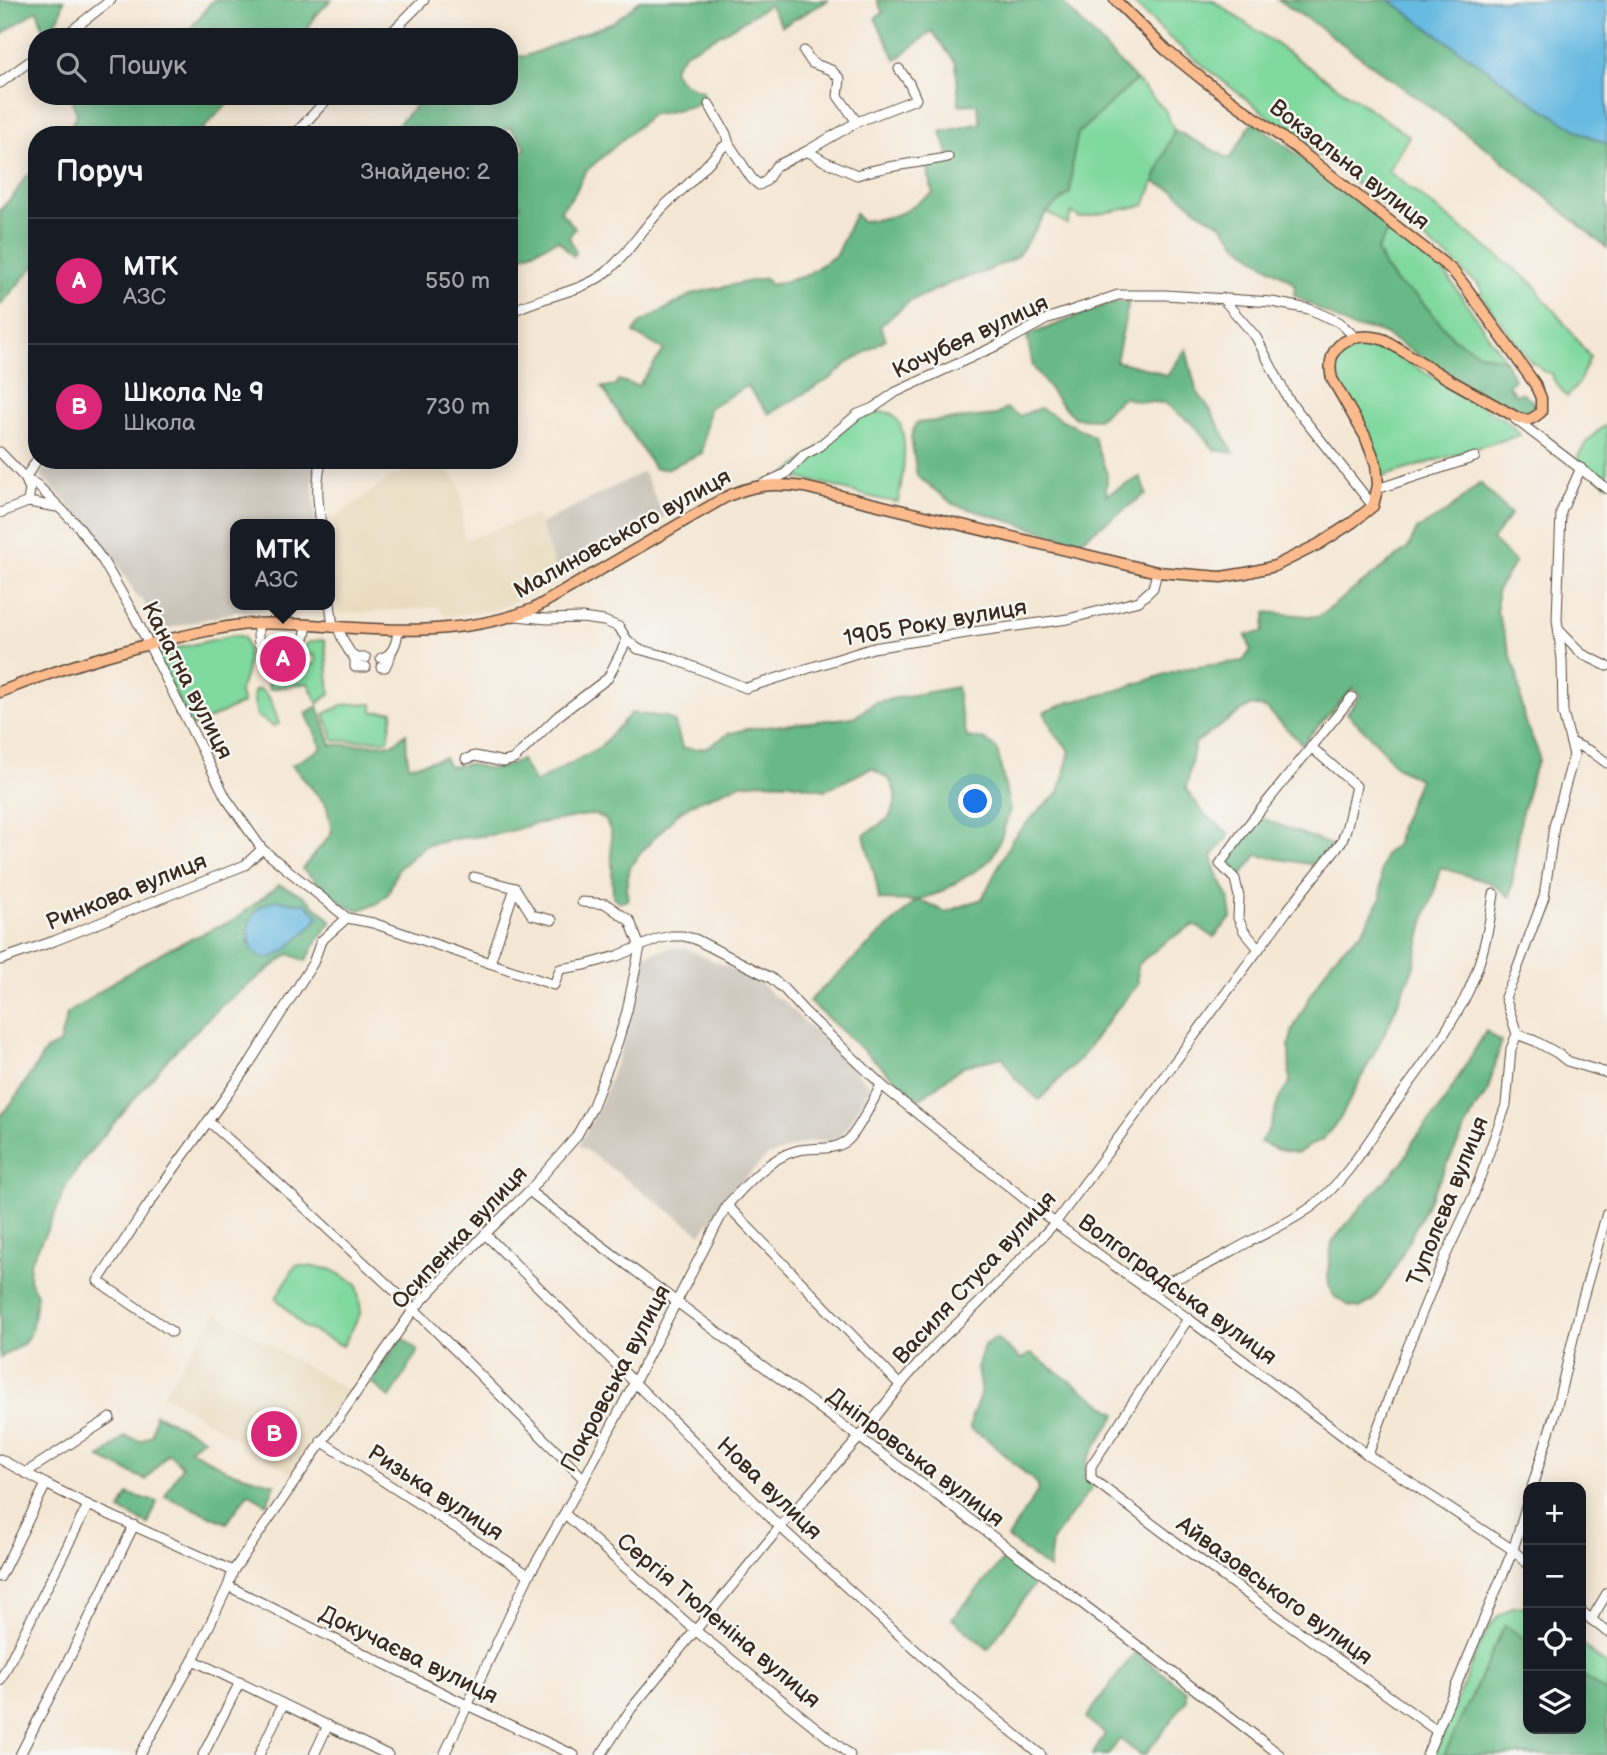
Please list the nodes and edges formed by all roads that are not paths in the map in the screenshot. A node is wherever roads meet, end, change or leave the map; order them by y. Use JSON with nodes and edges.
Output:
{"nodes":[{"id":1,"x":111,"y":0,"type":"edge"},
{"id":2,"x":424,"y":0,"type":"edge"},
{"id":3,"x":1115,"y":0,"type":"edge"},
{"id":4,"x":75,"y":28,"type":"edge"},
{"id":5,"x":396,"y":28,"type":"edge"},
{"id":6,"x":804,"y":51,"type":"dead end"},
{"id":7,"x":28,"y":63,"type":"edge"},
{"id":8,"x":900,"y":69,"type":"dead end"},
{"id":9,"x":0,"y":83,"type":"edge"},
{"id":10,"x":709,"y":104,"type":"dead end"},
{"id":11,"x":322,"y":105,"type":"edge"},
{"id":12,"x":857,"y":122,"type":"junction"},
{"id":13,"x":302,"y":126,"type":"edge"},
{"id":14,"x":729,"y":144,"type":"junction"},
{"id":15,"x":807,"y":151,"type":"junction"},
{"id":16,"x":948,"y":157,"type":"dead end"},
{"id":17,"x":1222,"y":298,"type":"junction"},
{"id":18,"x":518,"y":309,"type":"edge"},
{"id":19,"x":1354,"y":336,"type":"junction"},
{"id":20,"x":1505,"y":412,"type":"junction"},
{"id":21,"x":0,"y":452,"type":"edge"},
{"id":22,"x":1475,"y":457,"type":"dead end"},
{"id":23,"x":1581,"y":468,"type":"junction"},
{"id":24,"x":30,"y":469,"type":"edge"},
{"id":25,"x":319,"y":469,"type":"edge"},
{"id":26,"x":24,"y":478,"type":"junction"},
{"id":27,"x":761,"y":485,"type":"junction"},
{"id":28,"x":1377,"y":489,"type":"junction"},
{"id":29,"x":1607,"y":489,"type":"edge"},
{"id":30,"x":28,"y":502,"type":"junction"},
{"id":31,"x":1373,"y":506,"type":"junction"},
{"id":32,"x":58,"y":507,"type":"junction"},
{"id":33,"x":0,"y":513,"type":"edge"},
{"id":34,"x":320,"y":519,"type":"edge"},
{"id":35,"x":1157,"y":572,"type":"junction"},
{"id":36,"x":331,"y":610,"type":"edge"},
{"id":37,"x":515,"y":615,"type":"junction"},
{"id":38,"x":258,"y":624,"type":"junction"},
{"id":39,"x":307,"y":625,"type":"junction"},
{"id":40,"x":335,"y":627,"type":"junction"},
{"id":41,"x":398,"y":630,"type":"junction"},
{"id":42,"x":1560,"y":631,"type":"junction"},
{"id":43,"x":626,"y":640,"type":"junction"},
{"id":44,"x":148,"y":644,"type":"junction"},
{"id":45,"x":366,"y":663,"type":"dead end"},
{"id":46,"x":381,"y":663,"type":"dead end"},
{"id":47,"x":1607,"y":666,"type":"edge"},
{"id":48,"x":0,"y":692,"type":"edge"},
{"id":49,"x":1352,"y":697,"type":"dead end"},
{"id":50,"x":1571,"y":742,"type":"junction"},
{"id":51,"x":1311,"y":747,"type":"junction"},
{"id":52,"x":466,"y":759,"type":"dead end"},
{"id":53,"x":1607,"y":763,"type":"edge"},
{"id":54,"x":262,"y":849,"type":"junction"},
{"id":55,"x":474,"y":877,"type":"dead end"},
{"id":56,"x":515,"y":888,"type":"junction"},
{"id":57,"x":1494,"y":894,"type":"dead end"},
{"id":58,"x":582,"y":902,"type":"dead end"},
{"id":59,"x":347,"y":918,"type":"junction"},
{"id":60,"x":552,"y":920,"type":"dead end"},
{"id":61,"x":640,"y":947,"type":"junction"},
{"id":62,"x":1259,"y":949,"type":"junction"},
{"id":63,"x":0,"y":960,"type":"edge"},
{"id":64,"x":490,"y":963,"type":"junction"},
{"id":65,"x":1517,"y":1034,"type":"junction"},
{"id":66,"x":1607,"y":1073,"type":"edge"},
{"id":67,"x":881,"y":1085,"type":"junction"},
{"id":68,"x":208,"y":1122,"type":"junction"},
{"id":69,"x":529,"y":1191,"type":"junction"},
{"id":70,"x":727,"y":1205,"type":"junction"},
{"id":71,"x":1607,"y":1213,"type":"edge"},
{"id":72,"x":1055,"y":1223,"type":"junction"},
{"id":73,"x":485,"y":1234,"type":"junction"},
{"id":74,"x":1143,"y":1286,"type":"junction"},
{"id":75,"x":676,"y":1303,"type":"junction"},
{"id":76,"x":414,"y":1309,"type":"junction"},
{"id":77,"x":1188,"y":1319,"type":"junction"},
{"id":78,"x":172,"y":1332,"type":"dead end"},
{"id":79,"x":634,"y":1381,"type":"junction"},
{"id":80,"x":900,"y":1385,"type":"junction"},
{"id":81,"x":110,"y":1418,"type":"dead end"},
{"id":82,"x":859,"y":1438,"type":"junction"},
{"id":83,"x":321,"y":1441,"type":"junction"},
{"id":84,"x":1368,"y":1455,"type":"junction"},
{"id":85,"x":2,"y":1463,"type":"edge"},
{"id":86,"x":25,"y":1473,"type":"junction"},
{"id":87,"x":584,"y":1479,"type":"junction"},
{"id":88,"x":1534,"y":1482,"type":"edge"},
{"id":89,"x":46,"y":1484,"type":"junction"},
{"id":90,"x":88,"y":1505,"type":"junction"},
{"id":91,"x":565,"y":1514,"type":"junction"},
{"id":92,"x":1523,"y":1517,"type":"edge"},
{"id":93,"x":134,"y":1525,"type":"junction"},
{"id":94,"x":780,"y":1527,"type":"junction"},
{"id":95,"x":1513,"y":1550,"type":"junction"},
{"id":96,"x":1523,"y":1559,"type":"edge"},
{"id":97,"x":233,"y":1571,"type":"junction"},
{"id":98,"x":529,"y":1575,"type":"junction"},
{"id":99,"x":0,"y":1577,"type":"edge"},
{"id":100,"x":228,"y":1586,"type":"junction"},
{"id":101,"x":1607,"y":1593,"type":"edge"},
{"id":102,"x":1586,"y":1616,"type":"edge"},
{"id":103,"x":1591,"y":1620,"type":"junction"},
{"id":104,"x":696,"y":1631,"type":"junction"},
{"id":105,"x":1607,"y":1632,"type":"edge"},
{"id":106,"x":192,"y":1660,"type":"junction"},
{"id":107,"x":0,"y":1681,"type":"edge"},
{"id":108,"x":240,"y":1682,"type":"junction"},
{"id":109,"x":283,"y":1704,"type":"junction"},
{"id":110,"x":467,"y":1705,"type":"junction"},
{"id":111,"x":328,"y":1725,"type":"junction"},
{"id":112,"x":1437,"y":1731,"type":"junction"},
{"id":113,"x":372,"y":1751,"type":"edge"},
{"id":114,"x":20,"y":1755,"type":"edge"},
{"id":115,"x":141,"y":1755,"type":"edge"},
{"id":116,"x":203,"y":1755,"type":"edge"},
{"id":117,"x":259,"y":1755,"type":"edge"},
{"id":118,"x":314,"y":1755,"type":"edge"},
{"id":119,"x":387,"y":1755,"type":"edge"},
{"id":120,"x":444,"y":1755,"type":"edge"},
{"id":121,"x":574,"y":1755,"type":"edge"},
{"id":122,"x":601,"y":1755,"type":"edge"},
{"id":123,"x":850,"y":1755,"type":"edge"},
{"id":124,"x":1041,"y":1755,"type":"edge"},
{"id":125,"x":1280,"y":1755,"type":"edge"},
{"id":126,"x":1427,"y":1755,"type":"edge"}],
"edges":[{"from":1,"to":4,"type":"street"},
{"from":2,"to":5,"type":"street"},
{"from":3,"to":20,"type":"main road","name":"Вокзальна вулиця"},
{"from":6,"to":12,"type":"street"},
{"from":7,"to":9,"type":"street"},
{"from":8,"to":12,"type":"street"},
{"from":10,"to":14,"type":"street"},
{"from":11,"to":13,"type":"street"},
{"from":12,"to":15,"type":"street"},
{"from":14,"to":15,"type":"street"},
{"from":14,"to":18,"type":"street"},
{"from":15,"to":16,"type":"street"},
{"from":17,"to":19,"type":"street","name":"Кочубея вулиця"},
{"from":17,"to":27,"type":"street","name":"Кочубея вулиця"},
{"from":17,"to":31,"type":"street"},
{"from":19,"to":20,"type":"main road"},
{"from":19,"to":28,"type":"main road"},
{"from":20,"to":23,"type":"street"},
{"from":21,"to":26,"type":"street","name":"Канатна вулиця"},
{"from":22,"to":28,"type":"street"},
{"from":23,"to":29,"type":"street"},
{"from":23,"to":42,"type":"street"},
{"from":24,"to":26,"type":"street"},
{"from":25,"to":34,"type":"street"},
{"from":26,"to":30,"type":"street"},
{"from":26,"to":32,"type":"street","name":"Канатна вулиця"},
{"from":27,"to":35,"type":"main road","name":"Малиновського вулиця"},
{"from":27,"to":37,"type":"main road","name":"Малиновського вулиця"},
{"from":28,"to":31,"type":"main road"},
{"from":30,"to":32,"type":"street"},
{"from":30,"to":33,"type":"street"},
{"from":31,"to":35,"type":"main road","name":"Малиновського вулиця"},
{"from":32,"to":44,"type":"street","name":"Канатна вулиця"},
{"from":35,"to":43,"type":"street","name":"1905 Року вулиця"},
{"from":36,"to":40,"type":"street"},
{"from":37,"to":41,"type":"main road","name":"Малиновського вулиця"},
{"from":37,"to":43,"type":"street","name":"1905 Року вулиця"},
{"from":38,"to":39,"type":"main road","name":"Малиновського вулиця"},
{"from":38,"to":39,"type":"street"},
{"from":38,"to":44,"type":"main road","name":"Малиновського вулиця"},
{"from":39,"to":40,"type":"main road","name":"Малиновського вулиця"},
{"from":40,"to":41,"type":"main road","name":"Малиновського вулиця"},
{"from":40,"to":45,"type":"street"},
{"from":41,"to":46,"type":"street"},
{"from":42,"to":47,"type":"street"},
{"from":42,"to":50,"type":"street"},
{"from":43,"to":52,"type":"street"},
{"from":44,"to":48,"type":"main road","name":"Малиновського вулиця"},
{"from":44,"to":54,"type":"street","name":"Канатна вулиця"},
{"from":49,"to":51,"type":"street"},
{"from":50,"to":53,"type":"street"},
{"from":50,"to":65,"type":"street"},
{"from":51,"to":62,"type":"street"},
{"from":51,"to":62,"type":"street","name":"Василя Стуса вулиця"},
{"from":54,"to":59,"type":"street","name":"Канатна вулиця"},
{"from":54,"to":63,"type":"street","name":"Ринкова вулиця"},
{"from":55,"to":56,"type":"street"},
{"from":56,"to":60,"type":"street"},
{"from":56,"to":64,"type":"street"},
{"from":57,"to":74,"type":"street"},
{"from":58,"to":61,"type":"street"},
{"from":59,"to":64,"type":"street","name":"Канатна вулиця"},
{"from":59,"to":68,"type":"street"},
{"from":61,"to":64,"type":"street","name":"Канатна вулиця"},
{"from":61,"to":67,"type":"street","name":"Волгоградська вулиця"},
{"from":61,"to":69,"type":"street","name":"Осипенка вулиця"},
{"from":62,"to":72,"type":"street","name":"Василя Стуса вулиця"},
{"from":65,"to":66,"type":"street"},
{"from":65,"to":84,"type":"street","name":"Туполєва вулиця"},
{"from":67,"to":70,"type":"street","name":"Покровська вулиця"},
{"from":67,"to":72,"type":"street","name":"Волгоградська вулиця"},
{"from":68,"to":76,"type":"street"},
{"from":68,"to":78,"type":"street"},
{"from":69,"to":73,"type":"street","name":"Осипенка вулиця"},
{"from":69,"to":75,"type":"street","name":"Дніпровська вулиця"},
{"from":70,"to":75,"type":"street","name":"Покровська вулиця"},
{"from":70,"to":80,"type":"street"},
{"from":71,"to":88,"type":"street"},
{"from":72,"to":74,"type":"street","name":"Волгоградська вулиця"},
{"from":72,"to":80,"type":"street","name":"Василя Стуса вулиця"},
{"from":73,"to":76,"type":"street","name":"Осипенка вулиця"},
{"from":73,"to":79,"type":"street","name":"Нова вулиця"},
{"from":74,"to":77,"type":"street","name":"Волгоградська вулиця"},
{"from":75,"to":79,"type":"street","name":"Покровська вулиця"},
{"from":75,"to":82,"type":"street","name":"Дніпровська вулиця"},
{"from":76,"to":83,"type":"street","name":"Осипенка вулиця"},
{"from":76,"to":87,"type":"street"},
{"from":77,"to":84,"type":"street","name":"Волгоградська вулиця"},
{"from":77,"to":112,"type":"street","name":"Айвазовського вулиця"},
{"from":79,"to":87,"type":"street","name":"Покровська вулиця"},
{"from":79,"to":94,"type":"street","name":"Нова вулиця"},
{"from":80,"to":82,"type":"street","name":"Василя Стуса вулиця"},
{"from":81,"to":86,"type":"street"},
{"from":82,"to":94,"type":"street","name":"Василя Стуса вулиця"},
{"from":82,"to":125,"type":"street","name":"Дніпровська вулиця"},
{"from":83,"to":97,"type":"street","name":"Осипенка вулиця"},
{"from":83,"to":98,"type":"street","name":"Ризька вулиця"},
{"from":84,"to":95,"type":"street","name":"Волгоградська вулиця"},
{"from":85,"to":86,"type":"street"},
{"from":86,"to":89,"type":"street"},
{"from":87,"to":91,"type":"street","name":"Покровська вулиця"},
{"from":89,"to":90,"type":"street"},
{"from":89,"to":99,"type":"street"},
{"from":90,"to":93,"type":"street"},
{"from":90,"to":107,"type":"street"},
{"from":91,"to":98,"type":"street","name":"Покровська вулиця"},
{"from":91,"to":104,"type":"street","name":"Сергія Тюленіна вулиця"},
{"from":92,"to":95,"type":"street"},
{"from":93,"to":97,"type":"street"},
{"from":93,"to":114,"type":"street"},
{"from":94,"to":104,"type":"street","name":"Василя Стуса вулиця"},
{"from":94,"to":124,"type":"street","name":"Нова вулиця"},
{"from":95,"to":96,"type":"street","name":"Волгоградська вулиця"},
{"from":95,"to":112,"type":"street"},
{"from":97,"to":100,"type":"street","name":"Осипенка вулиця"},
{"from":98,"to":110,"type":"street","name":"Покровська вулиця"},
{"from":100,"to":106,"type":"street","name":"Осипенка вулиця"},
{"from":100,"to":110,"type":"street","name":"Докучаєва вулиця"},
{"from":101,"to":103,"type":"street"},
{"from":102,"to":103,"type":"street"},
{"from":103,"to":105,"type":"street"},
{"from":104,"to":122,"type":"street","name":"Василя Стуса вулиця"},
{"from":104,"to":123,"type":"street","name":"Сергія Тюленіна вулиця"},
{"from":106,"to":108,"type":"street"},
{"from":106,"to":115,"type":"street","name":"Осипенка вулиця"},
{"from":108,"to":109,"type":"street"},
{"from":108,"to":116,"type":"street"},
{"from":109,"to":111,"type":"street"},
{"from":109,"to":117,"type":"street"},
{"from":110,"to":120,"type":"street","name":"Покровська вулиця"},
{"from":110,"to":121,"type":"street","name":"Докучаєва вулиця"},
{"from":111,"to":113,"type":"street"},
{"from":111,"to":118,"type":"street"},
{"from":112,"to":126,"type":"street"},
{"from":113,"to":119,"type":"street"}]}
